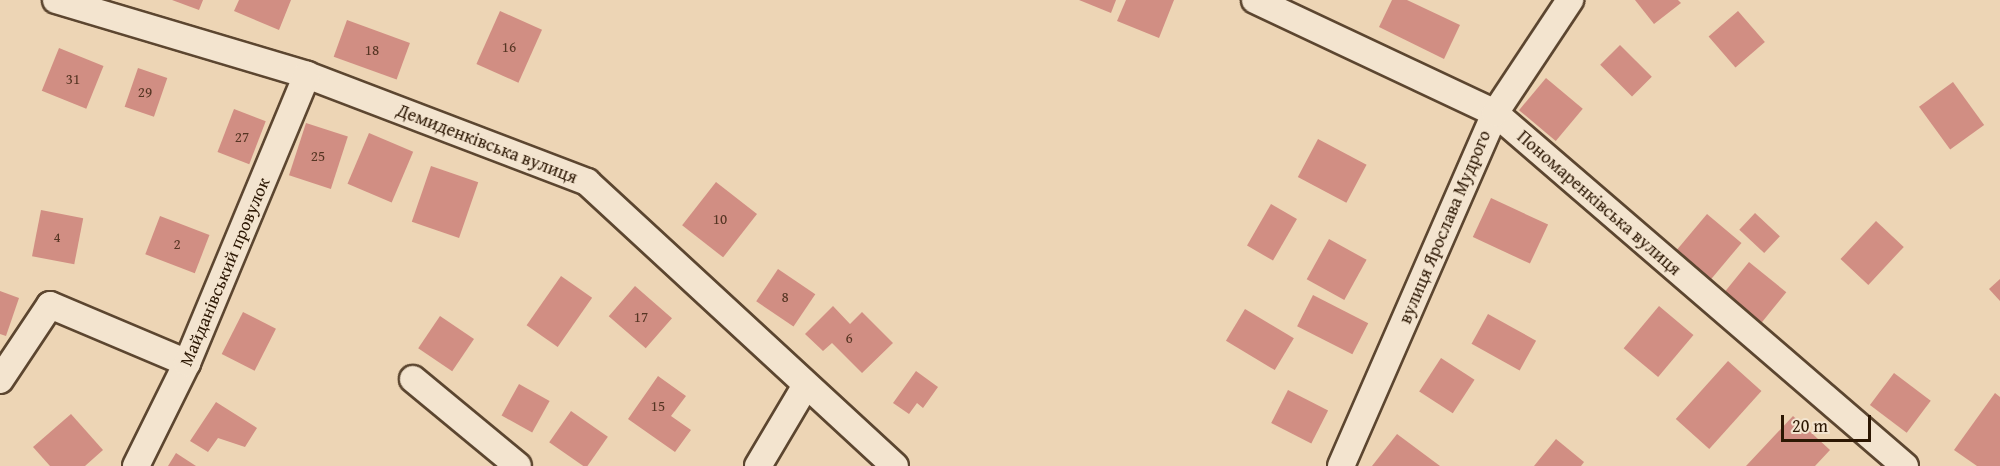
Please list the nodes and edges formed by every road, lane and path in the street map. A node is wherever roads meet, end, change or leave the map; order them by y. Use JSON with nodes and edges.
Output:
{"nodes":[{"id":1,"x":56,"y":0,"type":"edge"},
{"id":2,"x":1256,"y":0,"type":"edge"},
{"id":3,"x":1570,"y":0,"type":"edge"},
{"id":4,"x":307,"y":75,"type":"junction"},
{"id":5,"x":1495,"y":113,"type":"junction"},
{"id":6,"x":187,"y":363,"type":"junction"},
{"id":7,"x":413,"y":379,"type":"dead end"},
{"id":8,"x":0,"y":381,"type":"edge"},
{"id":9,"x":805,"y":387,"type":"junction"},
{"id":10,"x":488,"y":457,"type":"edge"},
{"id":11,"x":1344,"y":465,"type":"edge"},
{"id":12,"x":136,"y":466,"type":"edge"},
{"id":13,"x":518,"y":466,"type":"edge"},
{"id":14,"x":759,"y":466,"type":"edge"},
{"id":15,"x":895,"y":466,"type":"edge"},
{"id":16,"x":1905,"y":466,"type":"edge"}],
"edges":[{"from":1,"to":4,"type":"street","name":"Демиденківська вулиця"},
{"from":2,"to":5,"type":"street","name":"Пономаренківська вулиця"},
{"from":3,"to":5,"type":"street","name":"вулиця Ярослава Мудрого"},
{"from":4,"to":6,"type":"street","name":"Майданівський провулок"},
{"from":4,"to":9,"type":"street","name":"Демиденківська вулиця"},
{"from":5,"to":11,"type":"street","name":"вулиця Ярослава Мудрого"},
{"from":5,"to":16,"type":"street","name":"Пономаренківська вулиця"},
{"from":6,"to":8,"type":"street"},
{"from":6,"to":12,"type":"street","name":"Майданівський провулок"},
{"from":7,"to":10,"type":"street"},
{"from":9,"to":14,"type":"street"},
{"from":9,"to":15,"type":"street","name":"Демиденківська вулиця"},
{"from":10,"to":13,"type":"street"}]}
